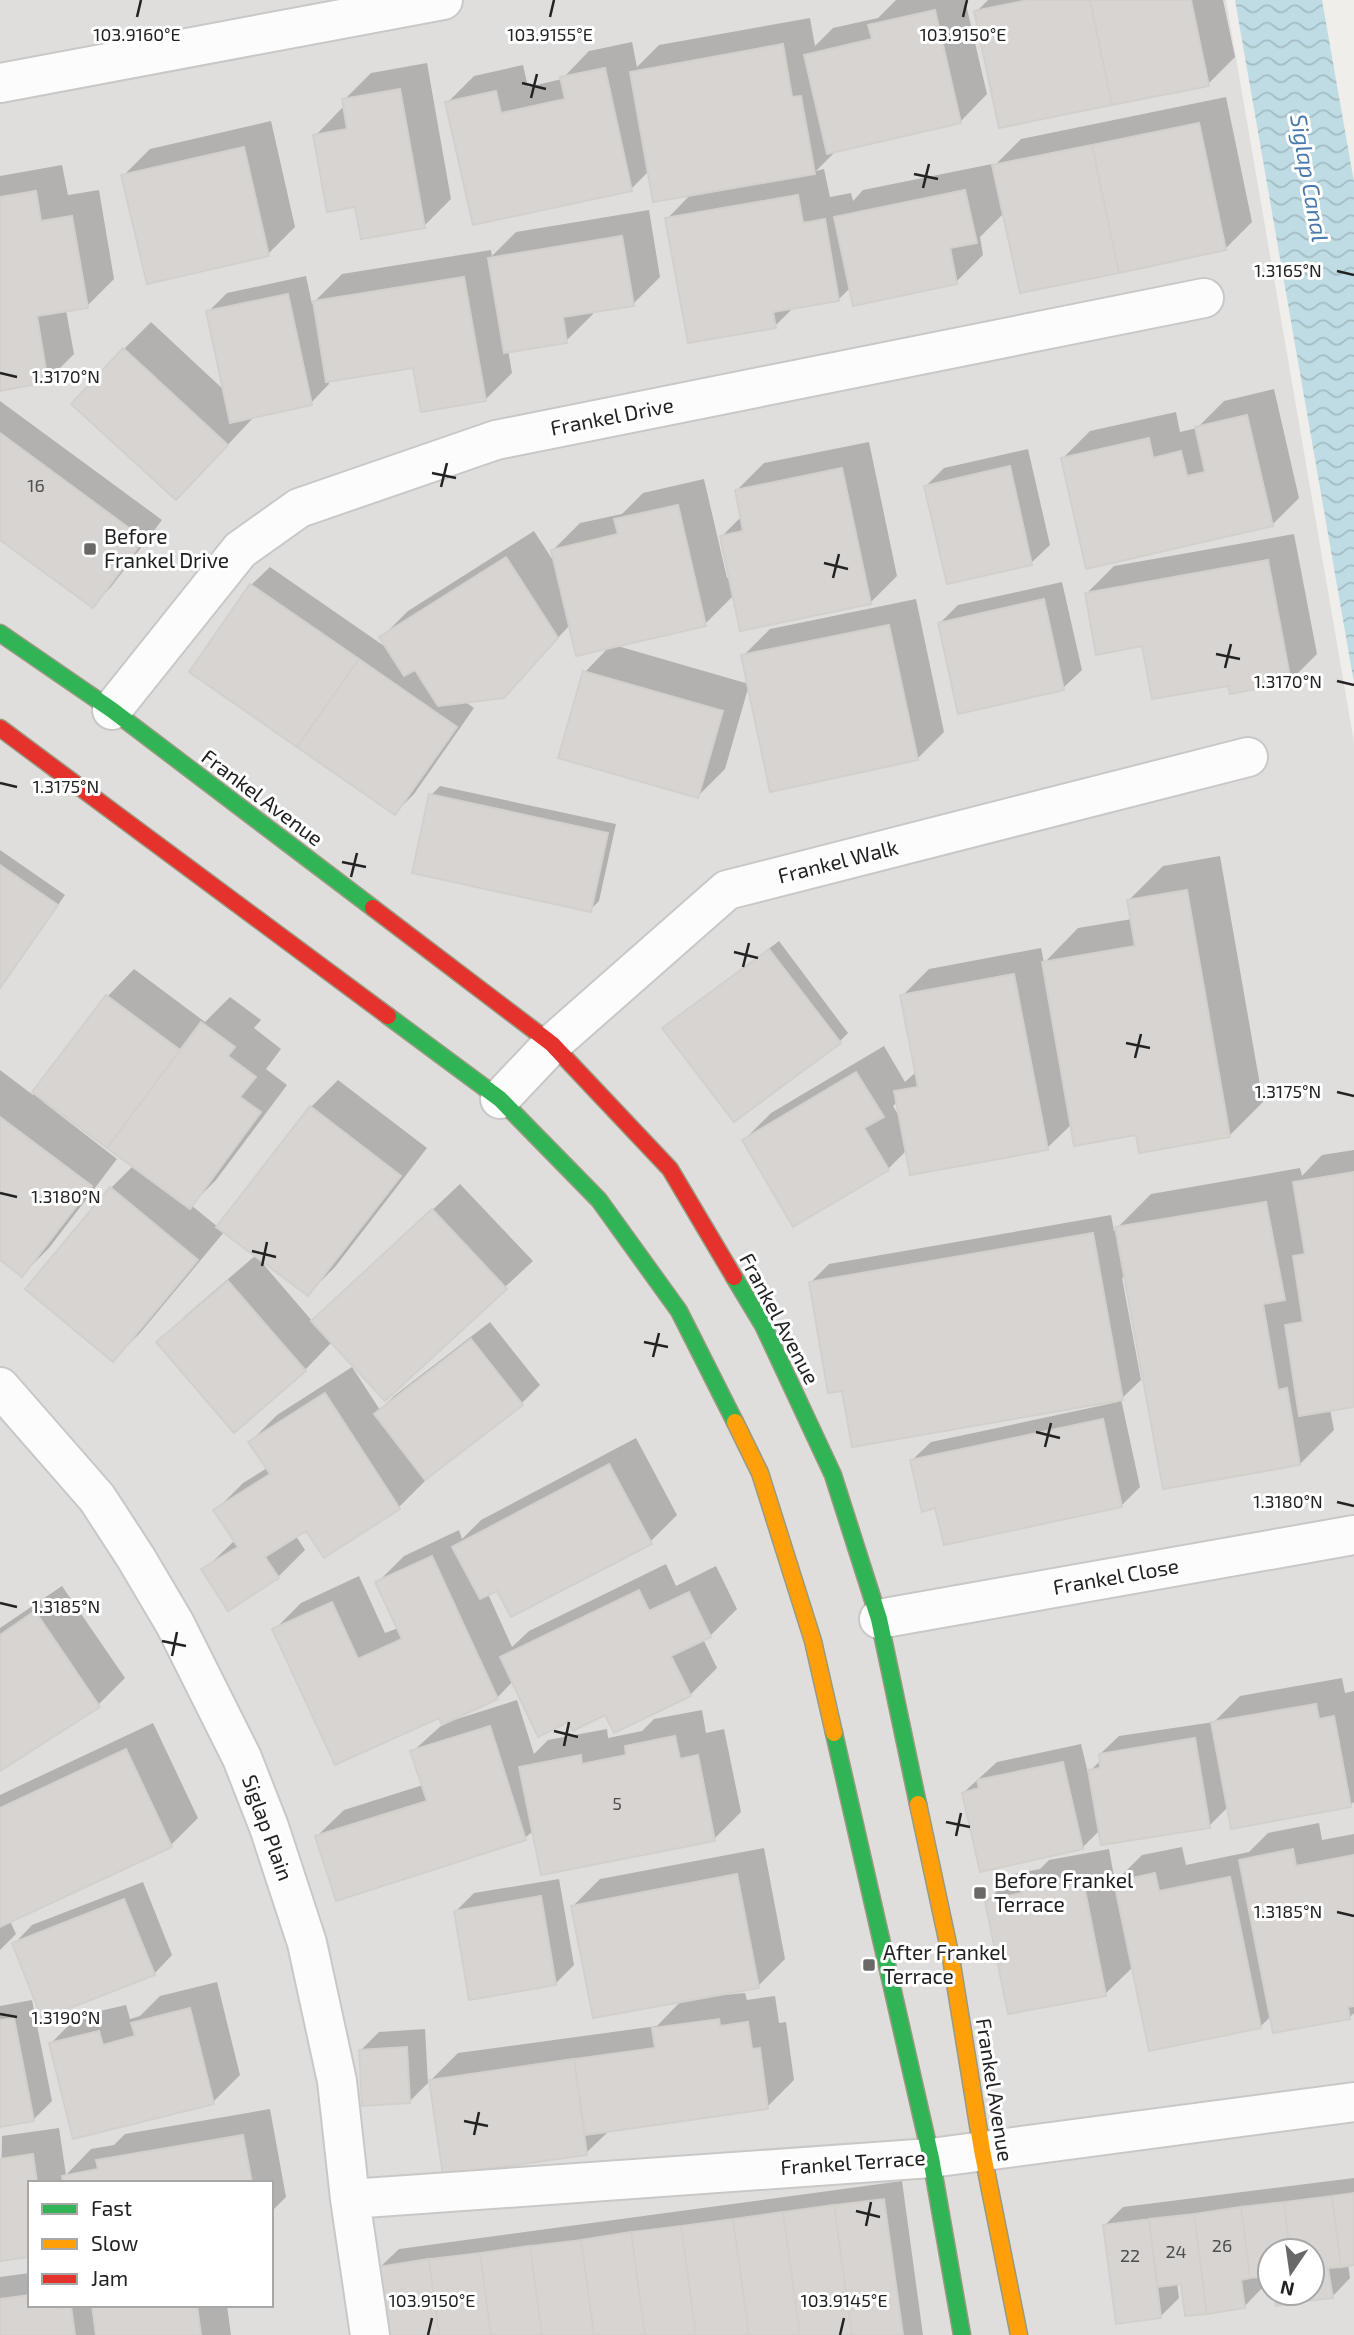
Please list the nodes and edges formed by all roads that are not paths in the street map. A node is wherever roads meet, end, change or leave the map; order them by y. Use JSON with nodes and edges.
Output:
{"nodes":[{"id":1,"x":443,"y":0,"type":"edge"},
{"id":2,"x":0,"y":83,"type":"edge"},
{"id":3,"x":1204,"y":298,"type":"dead end"},
{"id":4,"x":0,"y":633,"type":"edge"},
{"id":5,"x":112,"y":710,"type":"junction"},
{"id":6,"x":0,"y":728,"type":"edge"},
{"id":7,"x":1248,"y":757,"type":"dead end"},
{"id":8,"x":552,"y":1044,"type":"junction"},
{"id":9,"x":500,"y":1098,"type":"junction"},
{"id":10,"x":0,"y":1387,"type":"edge"},
{"id":11,"x":1354,"y":1535,"type":"edge"},
{"id":12,"x":878,"y":1619,"type":"junction"},
{"id":13,"x":1354,"y":2102,"type":"edge"},
{"id":14,"x":982,"y":2150,"type":"junction"},
{"id":15,"x":931,"y":2158,"type":"junction"},
{"id":16,"x":350,"y":2199,"type":"junction"},
{"id":17,"x":370,"y":2335,"type":"edge"},
{"id":18,"x":962,"y":2335,"type":"edge"},
{"id":19,"x":1019,"y":2335,"type":"edge"}],
"edges":[{"from":1,"to":2,"type":"street"},
{"from":3,"to":5,"type":"street","name":"Frankel Drive"},
{"from":4,"to":5,"type":"street","name":"Frankel Avenue"},
{"from":5,"to":8,"type":"street","name":"Frankel Avenue"},
{"from":6,"to":9,"type":"street"},
{"from":7,"to":8,"type":"street","name":"Frankel Walk"},
{"from":8,"to":9,"type":"street","name":"Frankel Walk"},
{"from":8,"to":12,"type":"street","name":"Frankel Avenue"},
{"from":9,"to":15,"type":"street"},
{"from":10,"to":16,"type":"street","name":"Siglap Plain"},
{"from":11,"to":12,"type":"street","name":"Frankel Close"},
{"from":12,"to":14,"type":"street","name":"Frankel Avenue"},
{"from":13,"to":14,"type":"street","name":"Frankel Terrace"},
{"from":14,"to":15,"type":"street","name":"Frankel Terrace"},
{"from":14,"to":19,"type":"street","name":"Frankel Avenue"},
{"from":15,"to":16,"type":"street","name":"Frankel Terrace"},
{"from":15,"to":18,"type":"street"},
{"from":16,"to":17,"type":"street","name":"Siglap Plain"}]}
